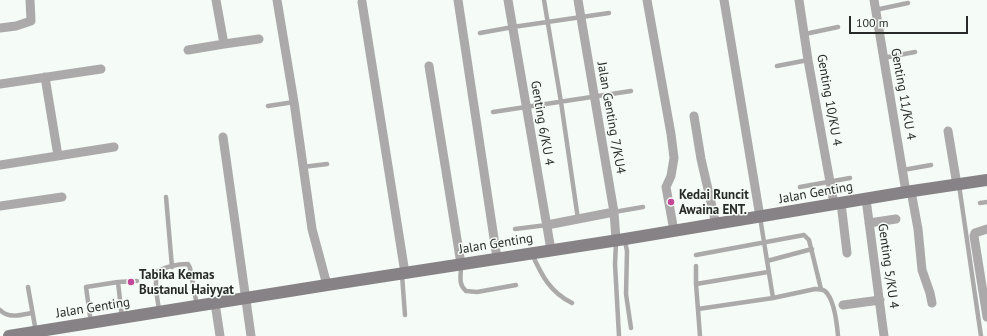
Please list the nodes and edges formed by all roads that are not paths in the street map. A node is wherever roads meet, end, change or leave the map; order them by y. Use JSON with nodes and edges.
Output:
{"nodes":[{"id":1,"x":30,"y":0,"type":"edge"},
{"id":2,"x":216,"y":0,"type":"edge"},
{"id":3,"x":278,"y":0,"type":"edge"},
{"id":4,"x":458,"y":0,"type":"edge"},
{"id":5,"x":508,"y":0,"type":"edge"},
{"id":6,"x":544,"y":0,"type":"edge"},
{"id":7,"x":578,"y":0,"type":"edge"},
{"id":8,"x":647,"y":0,"type":"edge"},
{"id":9,"x":724,"y":0,"type":"edge"},
{"id":10,"x":799,"y":0,"type":"edge"},
{"id":11,"x":874,"y":0,"type":"edge"},
{"id":12,"x":362,"y":2,"type":"dead end"},
{"id":13,"x":908,"y":3,"type":"dead end"},
{"id":14,"x":875,"y":10,"type":"junction"},
{"id":15,"x":610,"y":13,"type":"dead end"},
{"id":16,"x":581,"y":18,"type":"junction"},
{"id":17,"x":548,"y":22,"type":"junction"},
{"id":18,"x":512,"y":27,"type":"junction"},
{"id":19,"x":838,"y":27,"type":"dead end"},
{"id":20,"x":0,"y":28,"type":"edge"},
{"id":21,"x":480,"y":33,"type":"dead end"},
{"id":22,"x":805,"y":34,"type":"junction"},
{"id":23,"x":259,"y":39,"type":"dead end"},
{"id":24,"x":224,"y":44,"type":"junction"},
{"id":25,"x":188,"y":50,"type":"dead end"},
{"id":26,"x":915,"y":52,"type":"dead end"},
{"id":27,"x":884,"y":58,"type":"junction"},
{"id":28,"x":808,"y":60,"type":"junction"},
{"id":29,"x":429,"y":66,"type":"dead end"},
{"id":30,"x":777,"y":66,"type":"dead end"},
{"id":31,"x":101,"y":69,"type":"dead end"},
{"id":32,"x":45,"y":77,"type":"junction"},
{"id":33,"x":0,"y":84,"type":"edge"},
{"id":34,"x":631,"y":91,"type":"dead end"},
{"id":35,"x":595,"y":97,"type":"junction"},
{"id":36,"x":294,"y":102,"type":"junction"},
{"id":37,"x":561,"y":102,"type":"junction"},
{"id":38,"x":268,"y":106,"type":"dead end"},
{"id":39,"x":526,"y":107,"type":"junction"},
{"id":40,"x":493,"y":112,"type":"dead end"},
{"id":41,"x":694,"y":116,"type":"dead end"},
{"id":42,"x":948,"y":131,"type":"dead end"},
{"id":43,"x":223,"y":137,"type":"dead end"},
{"id":44,"x":114,"y":147,"type":"dead end"},
{"id":45,"x":58,"y":156,"type":"junction"},
{"id":46,"x":327,"y":164,"type":"dead end"},
{"id":47,"x":0,"y":165,"type":"edge"},
{"id":48,"x":932,"y":165,"type":"dead end"},
{"id":49,"x":303,"y":167,"type":"junction"},
{"id":50,"x":903,"y":170,"type":"junction"},
{"id":51,"x":850,"y":178,"type":"dead end"},
{"id":52,"x":987,"y":180,"type":"edge"},
{"id":53,"x":830,"y":181,"type":"junction"},
{"id":54,"x":958,"y":185,"type":"junction"},
{"id":55,"x":800,"y":187,"type":"dead end"},
{"id":56,"x":909,"y":192,"type":"junction"},
{"id":57,"x":62,"y":197,"type":"dead end"},
{"id":58,"x":166,"y":197,"type":"dead end"},
{"id":59,"x":866,"y":199,"type":"junction"},
{"id":60,"x":987,"y":202,"type":"edge"},
{"id":61,"x":838,"y":203,"type":"junction"},
{"id":62,"x":980,"y":203,"type":"dead end"},
{"id":63,"x":0,"y":206,"type":"edge"},
{"id":64,"x":643,"y":207,"type":"dead end"},
{"id":65,"x":614,"y":212,"type":"junction"},
{"id":66,"x":760,"y":217,"type":"junction"},
{"id":67,"x":578,"y":219,"type":"junction"},
{"id":68,"x":896,"y":219,"type":"dead end"},
{"id":69,"x":869,"y":223,"type":"junction"},
{"id":70,"x":716,"y":224,"type":"junction"},
{"id":71,"x":547,"y":225,"type":"junction"},
{"id":72,"x":515,"y":229,"type":"dead end"},
{"id":73,"x":987,"y":229,"type":"edge"},
{"id":74,"x":674,"y":230,"type":"junction"},
{"id":75,"x":620,"y":240,"type":"junction"},
{"id":76,"x":764,"y":242,"type":"junction"},
{"id":77,"x":812,"y":249,"type":"junction"},
{"id":78,"x":551,"y":250,"type":"junction"},
{"id":79,"x":531,"y":253,"type":"junction"},
{"id":80,"x":847,"y":253,"type":"dead end"},
{"id":81,"x":696,"y":255,"type":"dead end"},
{"id":82,"x":497,"y":258,"type":"junction"},
{"id":83,"x":767,"y":261,"type":"junction"},
{"id":84,"x":461,"y":264,"type":"junction"},
{"id":85,"x":696,"y":266,"type":"dead end"},
{"id":86,"x":172,"y":267,"type":"junction"},
{"id":87,"x":768,"y":272,"type":"junction"},
{"id":88,"x":403,"y":273,"type":"junction"},
{"id":89,"x":137,"y":281,"type":"dead end"},
{"id":90,"x":118,"y":282,"type":"junction"},
{"id":91,"x":696,"y":284,"type":"junction"},
{"id":92,"x":327,"y":285,"type":"junction"},
{"id":93,"x":516,"y":286,"type":"dead end"},
{"id":94,"x":28,"y":287,"type":"dead end"},
{"id":95,"x":821,"y":289,"type":"junction"},
{"id":96,"x":246,"y":298,"type":"junction"},
{"id":97,"x":773,"y":298,"type":"junction"},
{"id":98,"x":880,"y":300,"type":"junction"},
{"id":99,"x":215,"y":303,"type":"junction"},
{"id":100,"x":572,"y":303,"type":"dead end"},
{"id":101,"x":932,"y":303,"type":"dead end"},
{"id":102,"x":843,"y":305,"type":"dead end"},
{"id":103,"x":197,"y":306,"type":"junction"},
{"id":104,"x":698,"y":309,"type":"junction"},
{"id":105,"x":0,"y":310,"type":"edge"},
{"id":106,"x":32,"y":312,"type":"junction"},
{"id":107,"x":159,"y":312,"type":"junction"},
{"id":108,"x":405,"y":315,"type":"dead end"},
{"id":109,"x":987,"y":316,"type":"edge"},
{"id":110,"x":122,"y":318,"type":"junction"},
{"id":111,"x":92,"y":323,"type":"junction"},
{"id":112,"x":631,"y":328,"type":"dead end"},
{"id":113,"x":36,"y":332,"type":"junction"},
{"id":114,"x":9,"y":336,"type":"edge"},
{"id":115,"x":220,"y":336,"type":"edge"},
{"id":116,"x":251,"y":336,"type":"edge"},
{"id":117,"x":619,"y":336,"type":"edge"},
{"id":118,"x":700,"y":336,"type":"edge"},
{"id":119,"x":838,"y":336,"type":"edge"},
{"id":120,"x":884,"y":336,"type":"edge"},
{"id":121,"x":981,"y":336,"type":"edge"}],
"edges":[{"from":1,"to":20,"type":"street"},
{"from":2,"to":24,"type":"street"},
{"from":3,"to":36,"type":"street"},
{"from":4,"to":82,"type":"street"},
{"from":5,"to":18,"type":"street","name":"Genting 6/KU 4"},
{"from":6,"to":17,"type":"lane"},
{"from":7,"to":16,"type":"street","name":"Jalan Genting 7/KU4"},
{"from":8,"to":74,"type":"street"},
{"from":9,"to":66,"type":"street"},
{"from":10,"to":22,"type":"street","name":"Genting 10/KU 4"},
{"from":11,"to":14,"type":"street","name":"Genting 11/KU 4"},
{"from":12,"to":88,"type":"street"},
{"from":13,"to":14,"type":"lane"},
{"from":14,"to":27,"type":"street","name":"Genting 11/KU 4"},
{"from":15,"to":16,"type":"lane"},
{"from":16,"to":17,"type":"lane"},
{"from":16,"to":35,"type":"street","name":"Jalan Genting 7/KU4"},
{"from":17,"to":18,"type":"lane"},
{"from":17,"to":37,"type":"lane"},
{"from":18,"to":21,"type":"lane"},
{"from":18,"to":39,"type":"street","name":"Genting 6/KU 4"},
{"from":19,"to":22,"type":"lane"},
{"from":22,"to":28,"type":"street","name":"Genting 10/KU 4"},
{"from":23,"to":24,"type":"street"},
{"from":24,"to":25,"type":"street"},
{"from":26,"to":27,"type":"lane"},
{"from":27,"to":50,"type":"street","name":"Genting 11/KU 4"},
{"from":28,"to":30,"type":"lane"},
{"from":28,"to":53,"type":"street","name":"Genting 10/KU 4"},
{"from":29,"to":84,"type":"street"},
{"from":31,"to":32,"type":"street"},
{"from":32,"to":33,"type":"street"},
{"from":32,"to":45,"type":"street"},
{"from":34,"to":35,"type":"lane"},
{"from":35,"to":37,"type":"lane"},
{"from":35,"to":65,"type":"street","name":"Jalan Genting 7/KU4"},
{"from":36,"to":38,"type":"lane"},
{"from":36,"to":49,"type":"street"},
{"from":37,"to":39,"type":"lane"},
{"from":37,"to":67,"type":"lane"},
{"from":39,"to":40,"type":"lane"},
{"from":39,"to":71,"type":"street","name":"Genting 6/KU 4"},
{"from":41,"to":70,"type":"street"},
{"from":42,"to":54,"type":"street"},
{"from":43,"to":96,"type":"street"},
{"from":44,"to":45,"type":"street"},
{"from":45,"to":47,"type":"street"},
{"from":46,"to":49,"type":"lane"},
{"from":48,"to":50,"type":"lane"},
{"from":49,"to":92,"type":"street"},
{"from":50,"to":56,"type":"street","name":"Genting 11/KU 4"},
{"from":51,"to":53,"type":"lane"},
{"from":52,"to":54,"type":"street","name":"Jalan Genting"},
{"from":53,"to":55,"type":"lane"},
{"from":53,"to":61,"type":"street","name":"Genting 10/KU 4"},
{"from":54,"to":56,"type":"street","name":"Jalan Genting"},
{"from":54,"to":121,"type":"lane"},
{"from":56,"to":59,"type":"street","name":"Jalan Genting"},
{"from":56,"to":101,"type":"street","name":"Genting 11/KU 4"},
{"from":57,"to":63,"type":"street"},
{"from":58,"to":86,"type":"lane"},
{"from":59,"to":61,"type":"street","name":"Jalan Genting"},
{"from":59,"to":69,"type":"street","name":"Genting 5/KU 4"},
{"from":60,"to":62,"type":"lane"},
{"from":61,"to":66,"type":"street","name":"Jalan Genting"},
{"from":61,"to":80,"type":"street","name":"Genting 10/KU 4"},
{"from":64,"to":65,"type":"lane"},
{"from":65,"to":67,"type":"street"},
{"from":65,"to":75,"type":"street","name":"Jalan Genting 7/KU4"},
{"from":66,"to":70,"type":"street","name":"Jalan Genting"},
{"from":66,"to":76,"type":"lane"},
{"from":67,"to":71,"type":"street"},
{"from":68,"to":69,"type":"street"},
{"from":69,"to":98,"type":"street","name":"Genting 5/KU 4"},
{"from":70,"to":74,"type":"street","name":"Jalan Genting"},
{"from":71,"to":72,"type":"lane"},
{"from":71,"to":78,"type":"street","name":"Genting 6/KU 4"},
{"from":73,"to":109,"type":"street"},
{"from":74,"to":75,"type":"street","name":"Jalan Genting"},
{"from":75,"to":78,"type":"street","name":"Jalan Genting"},
{"from":75,"to":112,"type":"lane"},
{"from":75,"to":117,"type":"lane"},
{"from":76,"to":77,"type":"lane"},
{"from":76,"to":81,"type":"lane"},
{"from":76,"to":83,"type":"lane"},
{"from":77,"to":83,"type":"lane"},
{"from":77,"to":95,"type":"lane"},
{"from":78,"to":79,"type":"street","name":"Jalan Genting"},
{"from":79,"to":82,"type":"street","name":"Jalan Genting"},
{"from":79,"to":100,"type":"lane"},
{"from":82,"to":84,"type":"street","name":"Jalan Genting"},
{"from":83,"to":87,"type":"lane"},
{"from":84,"to":88,"type":"street","name":"Jalan Genting"},
{"from":84,"to":93,"type":"lane"},
{"from":85,"to":91,"type":"lane"},
{"from":86,"to":103,"type":"lane"},
{"from":86,"to":107,"type":"lane"},
{"from":87,"to":91,"type":"lane"},
{"from":87,"to":97,"type":"lane"},
{"from":88,"to":92,"type":"street","name":"Jalan Genting"},
{"from":88,"to":108,"type":"lane"},
{"from":89,"to":90,"type":"lane"},
{"from":90,"to":110,"type":"lane"},
{"from":90,"to":111,"type":"lane"},
{"from":91,"to":104,"type":"lane"},
{"from":92,"to":96,"type":"street","name":"Jalan Genting"},
{"from":94,"to":106,"type":"lane"},
{"from":95,"to":97,"type":"lane"},
{"from":95,"to":119,"type":"lane"},
{"from":96,"to":99,"type":"street","name":"Jalan Genting"},
{"from":96,"to":116,"type":"street"},
{"from":97,"to":104,"type":"lane"},
{"from":98,"to":102,"type":"street"},
{"from":98,"to":120,"type":"street","name":"Genting 5/KU 4"},
{"from":99,"to":103,"type":"street","name":"Jalan Genting"},
{"from":99,"to":115,"type":"street"},
{"from":103,"to":107,"type":"street","name":"Jalan Genting"},
{"from":104,"to":118,"type":"lane"},
{"from":105,"to":106,"type":"lane"},
{"from":106,"to":113,"type":"lane"},
{"from":107,"to":110,"type":"street","name":"Jalan Genting"},
{"from":110,"to":111,"type":"street","name":"Jalan Genting"},
{"from":111,"to":113,"type":"street","name":"Jalan Genting"},
{"from":113,"to":114,"type":"street","name":"Jalan Genting"}]}
